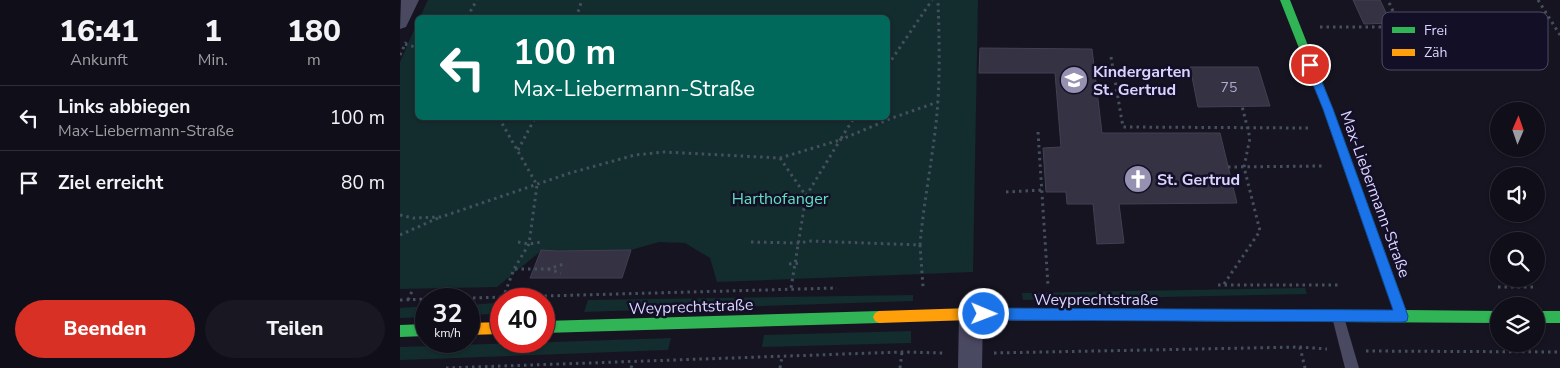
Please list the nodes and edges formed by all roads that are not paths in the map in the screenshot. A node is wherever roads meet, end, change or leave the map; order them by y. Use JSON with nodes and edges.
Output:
{"nodes":[{"id":1,"x":410,"y":0,"type":"edge"},
{"id":2,"x":1286,"y":0,"type":"edge"},
{"id":3,"x":400,"y":22,"type":"edge"},
{"id":4,"x":971,"y":314,"type":"junction"},
{"id":5,"x":1338,"y":316,"type":"junction"},
{"id":6,"x":1402,"y":316,"type":"junction"},
{"id":7,"x":1490,"y":317,"type":"edge"},
{"id":8,"x":1545,"y":317,"type":"edge"},
{"id":9,"x":1560,"y":317,"type":"edge"},
{"id":10,"x":555,"y":327,"type":"edge"},
{"id":11,"x":415,"y":330,"type":"edge"},
{"id":12,"x":400,"y":331,"type":"edge"},
{"id":13,"x":970,"y":361,"type":"edge"},
{"id":14,"x":1352,"y":368,"type":"edge"}],
"edges":[{"from":1,"to":3,"type":"street"},
{"from":2,"to":6,"type":"street","name":"Max-Liebermann-Straße"},
{"from":4,"to":5,"type":"street","name":"Weyprechtstraße"},
{"from":4,"to":10,"type":"street","name":"Weyprechtstraße"},
{"from":4,"to":13,"type":"street"},
{"from":5,"to":6,"type":"street","name":"Weyprechtstraße"},
{"from":5,"to":14,"type":"lane"},
{"from":6,"to":7,"type":"street","name":"Weyprechtstraße"},
{"from":8,"to":9,"type":"street"},
{"from":11,"to":12,"type":"street"}]}
